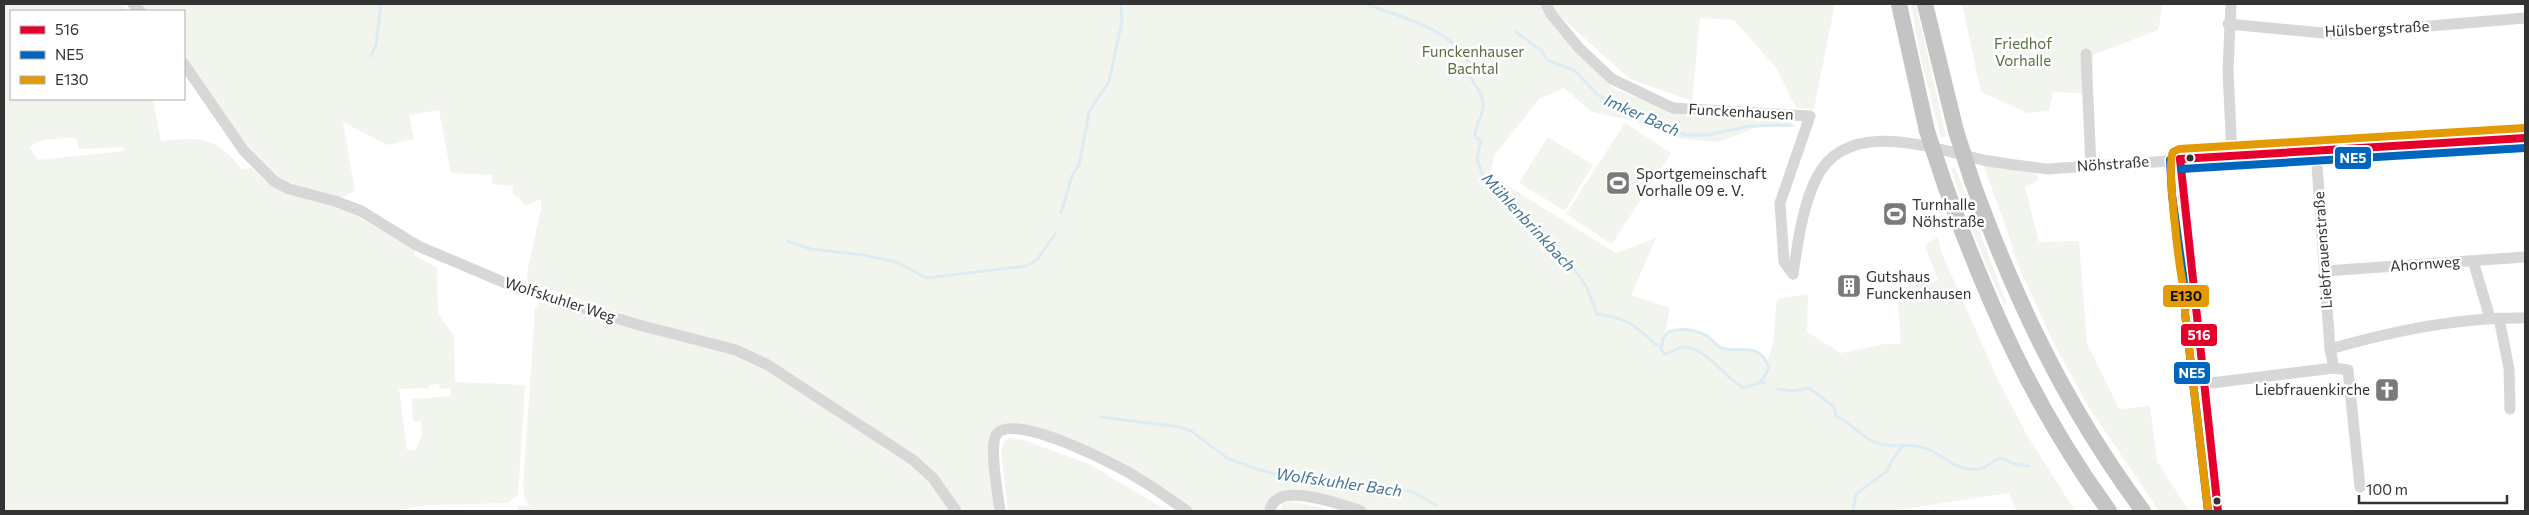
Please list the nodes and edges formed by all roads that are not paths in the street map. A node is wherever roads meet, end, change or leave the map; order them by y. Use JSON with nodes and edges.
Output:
{"nodes":[{"id":1,"x":1546,"y":4,"type":"edge"},
{"id":2,"x":1899,"y":4,"type":"edge"},
{"id":3,"x":1925,"y":4,"type":"edge"},
{"id":4,"x":2230,"y":4,"type":"edge"},
{"id":5,"x":2525,"y":18,"type":"edge"},
{"id":6,"x":2228,"y":24,"type":"junction"},
{"id":7,"x":2086,"y":54,"type":"dead end"},
{"id":8,"x":185,"y":65,"type":"edge"},
{"id":9,"x":2525,"y":138,"type":"edge"},
{"id":10,"x":2316,"y":151,"type":"junction"},
{"id":11,"x":2232,"y":156,"type":"junction"},
{"id":12,"x":2180,"y":159,"type":"junction"},
{"id":13,"x":2091,"y":166,"type":"junction"},
{"id":14,"x":2525,"y":257,"type":"edge"},
{"id":15,"x":2473,"y":261,"type":"junction"},
{"id":16,"x":2325,"y":271,"type":"junction"},
{"id":17,"x":1793,"y":274,"type":"joint"},
{"id":18,"x":2494,"y":318,"type":"junction"},
{"id":19,"x":2525,"y":318,"type":"edge"},
{"id":20,"x":2330,"y":350,"type":"junction"},
{"id":21,"x":2334,"y":368,"type":"junction"},
{"id":22,"x":2203,"y":384,"type":"junction"},
{"id":23,"x":2510,"y":409,"type":"dead end"},
{"id":24,"x":2360,"y":487,"type":"dead end"},
{"id":25,"x":956,"y":511,"type":"edge"},
{"id":26,"x":1000,"y":511,"type":"edge"},
{"id":27,"x":1187,"y":511,"type":"edge"},
{"id":28,"x":1270,"y":511,"type":"edge"},
{"id":29,"x":1362,"y":511,"type":"edge"},
{"id":30,"x":2109,"y":511,"type":"edge"},
{"id":31,"x":2143,"y":511,"type":"edge"},
{"id":32,"x":2218,"y":511,"type":"edge"}],
"edges":[{"from":1,"to":17,"type":"street","name":"Funckenhausen"},
{"from":2,"to":30,"type":"highway","bridge":true},
{"from":3,"to":31,"type":"highway","bridge":true},
{"from":4,"to":6,"type":"street"},
{"from":5,"to":6,"type":"street","name":"Hülsbergstraße"},
{"from":6,"to":11,"type":"street"},
{"from":7,"to":13,"type":"street"},
{"from":8,"to":25,"type":"street","name":"Wolfskuhler Weg"},
{"from":9,"to":10,"type":"street","name":"Nöhstraße"},
{"from":10,"to":11,"type":"street","name":"Nöhstraße"},
{"from":10,"to":16,"type":"street","name":"Liebfrauenstraße"},
{"from":11,"to":12,"type":"street","name":"Nöhstraße"},
{"from":12,"to":13,"type":"street","name":"Nöhstraße"},
{"from":12,"to":22,"type":"street"},
{"from":13,"to":17,"type":"street","name":"Nöhstraße"},
{"from":14,"to":15,"type":"street","name":"Ahornweg"},
{"from":15,"to":16,"type":"street","name":"Ahornweg"},
{"from":15,"to":18,"type":"street"},
{"from":16,"to":20,"type":"street","name":"Liebfrauenstraße"},
{"from":18,"to":19,"type":"street"},
{"from":18,"to":20,"type":"street"},
{"from":18,"to":23,"type":"street"},
{"from":20,"to":21,"type":"street","name":"Liebfrauenstraße"},
{"from":21,"to":22,"type":"street"},
{"from":21,"to":24,"type":"street"},
{"from":22,"to":32,"type":"street"},
{"from":26,"to":27,"type":"street"},
{"from":28,"to":29,"type":"street"}]}
